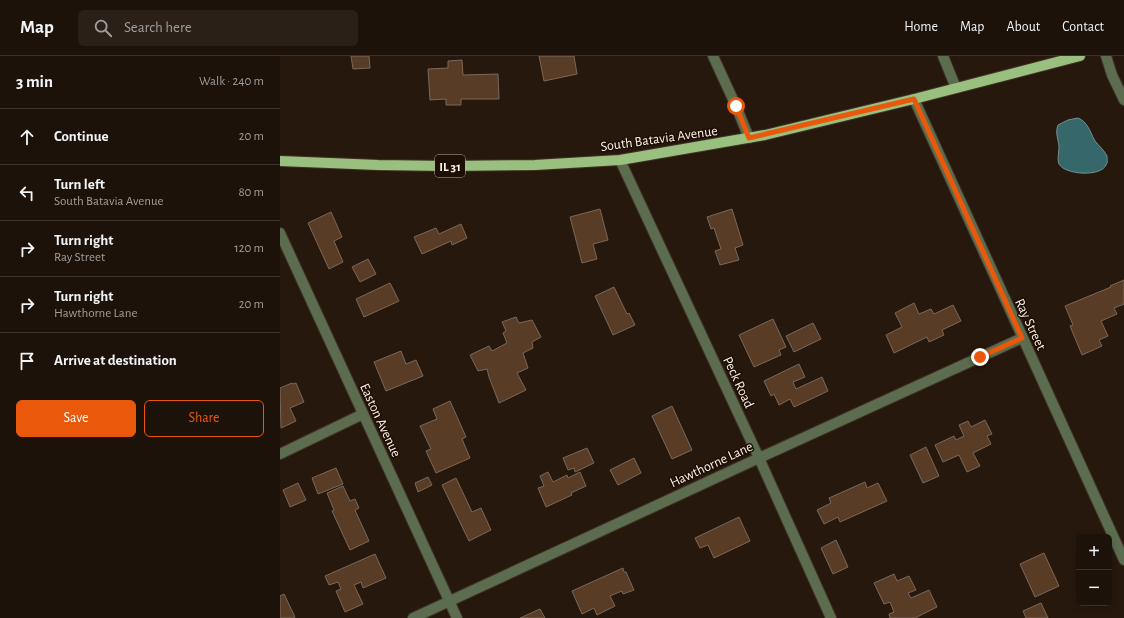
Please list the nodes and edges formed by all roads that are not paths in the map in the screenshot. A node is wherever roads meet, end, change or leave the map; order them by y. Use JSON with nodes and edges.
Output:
{"nodes":[{"id":1,"x":713,"y":56,"type":"edge"},
{"id":2,"x":943,"y":56,"type":"edge"},
{"id":3,"x":1080,"y":56,"type":"edge"},
{"id":4,"x":1106,"y":56,"type":"edge"},
{"id":5,"x":956,"y":88,"type":"junction"},
{"id":6,"x":914,"y":99,"type":"junction"},
{"id":7,"x":1124,"y":100,"type":"edge"},
{"id":8,"x":749,"y":138,"type":"junction"},
{"id":9,"x":620,"y":160,"type":"junction"},
{"id":10,"x":280,"y":161,"type":"edge"},
{"id":11,"x":280,"y":233,"type":"edge"},
{"id":12,"x":1022,"y":338,"type":"junction"},
{"id":13,"x":363,"y":414,"type":"junction"},
{"id":14,"x":280,"y":454,"type":"edge"},
{"id":15,"x":759,"y":458,"type":"junction"},
{"id":16,"x":1124,"y":560,"type":"edge"},
{"id":17,"x":449,"y":601,"type":"junction"},
{"id":18,"x":413,"y":618,"type":"edge"},
{"id":19,"x":457,"y":618,"type":"edge"},
{"id":20,"x":831,"y":618,"type":"edge"}],
"edges":[{"from":1,"to":8,"type":"street"},
{"from":2,"to":5,"type":"street"},
{"from":3,"to":5,"type":"main road","name":"South Batavia Avenue","number":"IL 31"},
{"from":4,"to":7,"type":"street"},
{"from":5,"to":6,"type":"main road","name":"South Batavia Avenue","number":"IL 31"},
{"from":6,"to":8,"type":"main road","name":"South Batavia Avenue","number":"IL 31"},
{"from":6,"to":12,"type":"street","name":"Ray Street"},
{"from":8,"to":9,"type":"main road","name":"South Batavia Avenue","number":"IL 31"},
{"from":9,"to":10,"type":"main road","name":"South Batavia Avenue","number":"IL 31"},
{"from":9,"to":15,"type":"street","name":"Peck Road"},
{"from":11,"to":13,"type":"street","name":"Easton Avenue"},
{"from":12,"to":15,"type":"street","name":"Hawthorne Lane"},
{"from":12,"to":16,"type":"street","name":"Ray Street"},
{"from":13,"to":14,"type":"street"},
{"from":13,"to":17,"type":"street","name":"Easton Avenue"},
{"from":15,"to":17,"type":"street","name":"Hawthorne Lane"},
{"from":15,"to":20,"type":"street","name":"Peck Road"},
{"from":17,"to":18,"type":"street","name":"Hawthorne Lane"},
{"from":17,"to":19,"type":"street","name":"Easton Avenue"}]}
